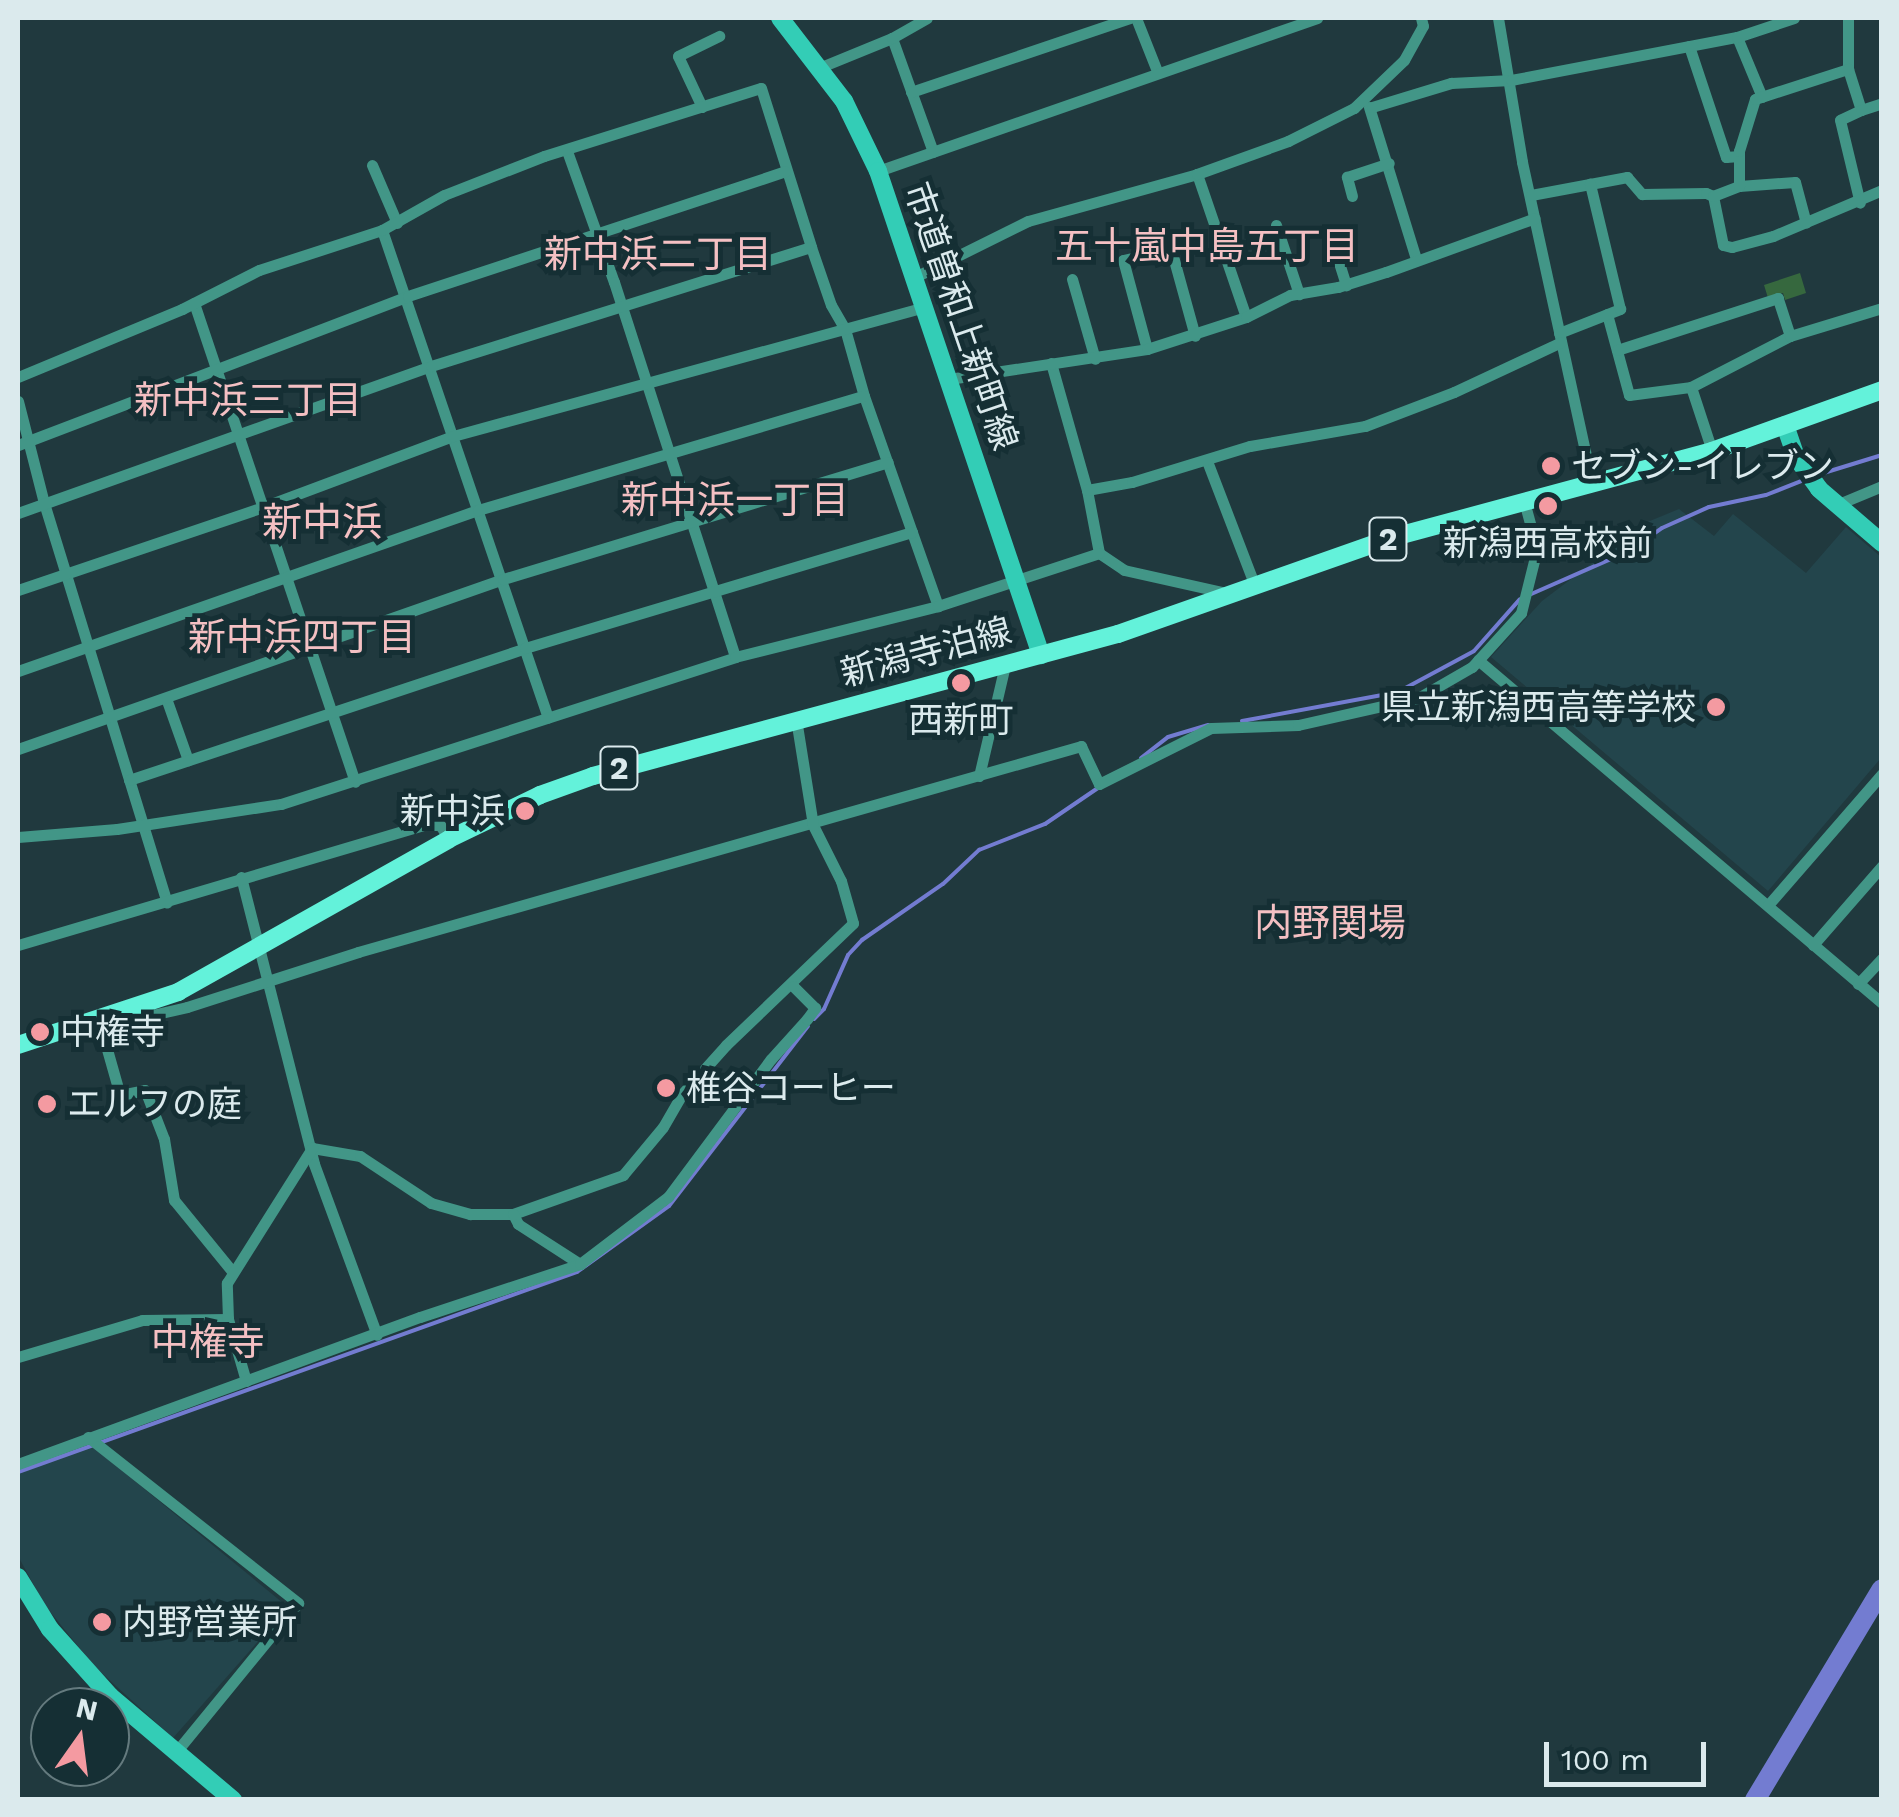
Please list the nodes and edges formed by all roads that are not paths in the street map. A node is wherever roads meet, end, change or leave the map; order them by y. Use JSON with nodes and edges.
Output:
{"nodes":[{"id":1,"x":784,"y":18,"type":"edge"},
{"id":2,"x":926,"y":18,"type":"edge"},
{"id":3,"x":1133,"y":18,"type":"edge"},
{"id":4,"x":1318,"y":18,"type":"edge"},
{"id":5,"x":1421,"y":18,"type":"edge"},
{"id":6,"x":1498,"y":18,"type":"edge"},
{"id":7,"x":1794,"y":18,"type":"edge"},
{"id":8,"x":1848,"y":18,"type":"edge"},
{"id":9,"x":719,"y":36,"type":"dead end"},
{"id":10,"x":1736,"y":37,"type":"junction"},
{"id":11,"x":892,"y":38,"type":"junction"},
{"id":12,"x":1689,"y":46,"type":"junction"},
{"id":13,"x":821,"y":66,"type":"junction"},
{"id":14,"x":1848,"y":69,"type":"junction"},
{"id":15,"x":1157,"y":71,"type":"junction"},
{"id":16,"x":1511,"y":80,"type":"junction"},
{"id":17,"x":911,"y":92,"type":"junction"},
{"id":18,"x":1762,"y":97,"type":"junction"},
{"id":19,"x":1882,"y":103,"type":"edge"},
{"id":20,"x":702,"y":107,"type":"junction"},
{"id":21,"x":1372,"y":107,"type":"junction"},
{"id":22,"x":1354,"y":108,"type":"junction"},
{"id":23,"x":1861,"y":110,"type":"junction"},
{"id":24,"x":567,"y":152,"type":"junction"},
{"id":25,"x":933,"y":152,"type":"junction"},
{"id":26,"x":1739,"y":156,"type":"junction"},
{"id":27,"x":1390,"y":163,"type":"junction"},
{"id":28,"x":372,"y":165,"type":"dead end"},
{"id":29,"x":878,"y":171,"type":"junction"},
{"id":30,"x":785,"y":172,"type":"junction"},
{"id":31,"x":1197,"y":174,"type":"junction"},
{"id":32,"x":1590,"y":184,"type":"junction"},
{"id":33,"x":1739,"y":186,"type":"junction"},
{"id":34,"x":1882,"y":190,"type":"edge"},
{"id":35,"x":1530,"y":195,"type":"junction"},
{"id":36,"x":1352,"y":196,"type":"dead end"},
{"id":37,"x":1713,"y":196,"type":"junction"},
{"id":38,"x":1860,"y":203,"type":"junction"},
{"id":39,"x":1534,"y":218,"type":"junction"},
{"id":40,"x":397,"y":223,"type":"junction"},
{"id":41,"x":1806,"y":223,"type":"junction"},
{"id":42,"x":1276,"y":225,"type":"dead end"},
{"id":43,"x":382,"y":230,"type":"junction"},
{"id":44,"x":1329,"y":232,"type":"dead end"},
{"id":45,"x":596,"y":233,"type":"junction"},
{"id":46,"x":811,"y":247,"type":"junction"},
{"id":47,"x":1416,"y":259,"type":"junction"},
{"id":48,"x":915,"y":277,"type":"junction"},
{"id":49,"x":1072,"y":279,"type":"dead end"},
{"id":50,"x":1346,"y":285,"type":"junction"},
{"id":51,"x":1299,"y":294,"type":"junction"},
{"id":52,"x":408,"y":296,"type":"junction"},
{"id":53,"x":194,"y":304,"type":"junction"},
{"id":54,"x":622,"y":307,"type":"junction"},
{"id":55,"x":925,"y":307,"type":"junction"},
{"id":56,"x":1882,"y":308,"type":"edge"},
{"id":57,"x":1607,"y":314,"type":"junction"},
{"id":58,"x":1246,"y":317,"type":"junction"},
{"id":59,"x":845,"y":329,"type":"junction"},
{"id":60,"x":1196,"y":336,"type":"junction"},
{"id":61,"x":1790,"y":336,"type":"junction"},
{"id":62,"x":1560,"y":337,"type":"junction"},
{"id":63,"x":1147,"y":350,"type":"junction"},
{"id":64,"x":1617,"y":350,"type":"junction"},
{"id":65,"x":1095,"y":359,"type":"junction"},
{"id":66,"x":1051,"y":363,"type":"junction"},
{"id":67,"x":430,"y":366,"type":"junction"},
{"id":68,"x":218,"y":370,"type":"junction"},
{"id":69,"x":18,"y":377,"type":"edge"},
{"id":70,"x":950,"y":379,"type":"junction"},
{"id":71,"x":647,"y":383,"type":"junction"},
{"id":72,"x":1691,"y":387,"type":"junction"},
{"id":73,"x":1882,"y":390,"type":"edge"},
{"id":74,"x":864,"y":396,"type":"junction"},
{"id":75,"x":18,"y":401,"type":"edge"},
{"id":76,"x":1785,"y":425,"type":"junction"},
{"id":77,"x":238,"y":434,"type":"junction"},
{"id":78,"x":454,"y":436,"type":"junction"},
{"id":79,"x":24,"y":442,"type":"edge"},
{"id":80,"x":1712,"y":451,"type":"junction"},
{"id":81,"x":670,"y":453,"type":"junction"},
{"id":82,"x":1207,"y":461,"type":"junction"},
{"id":83,"x":888,"y":462,"type":"junction"},
{"id":84,"x":1592,"y":483,"type":"junction"},
{"id":85,"x":1882,"y":486,"type":"edge"},
{"id":86,"x":1087,"y":490,"type":"junction"},
{"id":87,"x":1524,"y":501,"type":"junction"},
{"id":88,"x":44,"y":503,"type":"junction"},
{"id":89,"x":1836,"y":504,"type":"junction"},
{"id":90,"x":262,"y":508,"type":"junction"},
{"id":91,"x":478,"y":510,"type":"junction"},
{"id":92,"x":18,"y":514,"type":"edge"},
{"id":93,"x":693,"y":521,"type":"junction"},
{"id":94,"x":912,"y":532,"type":"junction"},
{"id":95,"x":1882,"y":543,"type":"edge"},
{"id":96,"x":1099,"y":553,"type":"junction"},
{"id":97,"x":66,"y":574,"type":"junction"},
{"id":98,"x":285,"y":578,"type":"junction"},
{"id":99,"x":503,"y":579,"type":"junction"},
{"id":100,"x":1015,"y":579,"type":"junction"},
{"id":101,"x":1255,"y":586,"type":"junction"},
{"id":102,"x":18,"y":590,"type":"edge"},
{"id":103,"x":717,"y":594,"type":"junction"},
{"id":104,"x":1232,"y":594,"type":"junction"},
{"id":105,"x":938,"y":606,"type":"junction"},
{"id":106,"x":88,"y":646,"type":"junction"},
{"id":107,"x":310,"y":646,"type":"junction"},
{"id":108,"x":525,"y":648,"type":"junction"},
{"id":109,"x":1041,"y":655,"type":"junction"},
{"id":110,"x":734,"y":657,"type":"junction"},
{"id":111,"x":1478,"y":660,"type":"junction"},
{"id":112,"x":1005,"y":666,"type":"junction"},
{"id":113,"x":18,"y":671,"type":"edge"},
{"id":114,"x":166,"y":698,"type":"junction"},
{"id":115,"x":331,"y":712,"type":"junction"},
{"id":116,"x":110,"y":718,"type":"junction"},
{"id":117,"x":548,"y":718,"type":"junction"},
{"id":118,"x":796,"y":720,"type":"junction"},
{"id":119,"x":18,"y":749,"type":"edge"},
{"id":120,"x":188,"y":760,"type":"junction"},
{"id":121,"x":1881,"y":774,"type":"edge"},
{"id":122,"x":979,"y":776,"type":"junction"},
{"id":123,"x":129,"y":780,"type":"junction"},
{"id":124,"x":355,"y":782,"type":"junction"},
{"id":125,"x":143,"y":825,"type":"junction"},
{"id":126,"x":813,"y":825,"type":"junction"},
{"id":127,"x":18,"y":837,"type":"edge"},
{"id":128,"x":449,"y":838,"type":"junction"},
{"id":129,"x":1882,"y":866,"type":"edge"},
{"id":130,"x":241,"y":877,"type":"junction"},
{"id":131,"x":167,"y":902,"type":"junction"},
{"id":132,"x":1768,"y":905,"type":"junction"},
{"id":133,"x":260,"y":944,"type":"junction"},
{"id":134,"x":1812,"y":945,"type":"junction"},
{"id":135,"x":18,"y":946,"type":"edge"},
{"id":136,"x":1882,"y":958,"type":"edge"},
{"id":137,"x":268,"y":982,"type":"junction"},
{"id":138,"x":1858,"y":984,"type":"junction"},
{"id":139,"x":792,"y":986,"type":"junction"},
{"id":140,"x":1882,"y":1003,"type":"edge"},
{"id":141,"x":122,"y":1014,"type":"junction"},
{"id":142,"x":99,"y":1021,"type":"junction"},
{"id":143,"x":18,"y":1046,"type":"edge"},
{"id":144,"x":312,"y":1148,"type":"junction"},
{"id":145,"x":513,"y":1214,"type":"junction"},
{"id":146,"x":580,"y":1264,"type":"junction"},
{"id":147,"x":232,"y":1270,"type":"junction"},
{"id":148,"x":228,"y":1319,"type":"junction"},
{"id":149,"x":377,"y":1335,"type":"junction"},
{"id":150,"x":18,"y":1357,"type":"edge"},
{"id":151,"x":246,"y":1381,"type":"junction"},
{"id":152,"x":88,"y":1436,"type":"junction"},
{"id":153,"x":18,"y":1464,"type":"edge"},
{"id":154,"x":18,"y":1577,"type":"edge"},
{"id":155,"x":177,"y":1751,"type":"junction"},
{"id":156,"x":233,"y":1800,"type":"edge"}],
"edges":[{"from":1,"to":13,"type":"street","name":"市道曽和上新町線"},
{"from":2,"to":11,"type":"street"},
{"from":3,"to":15,"type":"street"},
{"from":3,"to":17,"type":"street"},
{"from":4,"to":15,"type":"street"},
{"from":5,"to":22,"type":"street"},
{"from":6,"to":16,"type":"street"},
{"from":7,"to":10,"type":"street"},
{"from":8,"to":14,"type":"street"},
{"from":9,"to":20,"type":"street"},
{"from":10,"to":12,"type":"street"},
{"from":10,"to":18,"type":"street"},
{"from":11,"to":13,"type":"street"},
{"from":11,"to":17,"type":"street"},
{"from":12,"to":16,"type":"street"},
{"from":12,"to":26,"type":"street"},
{"from":13,"to":29,"type":"street","name":"市道曽和上新町線"},
{"from":14,"to":18,"type":"street"},
{"from":14,"to":23,"type":"street"},
{"from":15,"to":25,"type":"street"},
{"from":16,"to":21,"type":"street"},
{"from":16,"to":35,"type":"street"},
{"from":17,"to":25,"type":"street"},
{"from":18,"to":26,"type":"street"},
{"from":19,"to":23,"type":"street"},
{"from":20,"to":24,"type":"street"},
{"from":20,"to":30,"type":"street"},
{"from":21,"to":22,"type":"street"},
{"from":21,"to":27,"type":"street"},
{"from":22,"to":31,"type":"street"},
{"from":23,"to":38,"type":"street"},
{"from":24,"to":40,"type":"street"},
{"from":24,"to":45,"type":"street"},
{"from":25,"to":29,"type":"street"},
{"from":26,"to":33,"type":"street"},
{"from":27,"to":36,"type":"street"},
{"from":27,"to":47,"type":"street"},
{"from":28,"to":40,"type":"street"},
{"from":29,"to":48,"type":"street","name":"市道曽和上新町線"},
{"from":30,"to":45,"type":"street"},
{"from":30,"to":46,"type":"street"},
{"from":31,"to":48,"type":"street"},
{"from":31,"to":58,"type":"street"},
{"from":32,"to":35,"type":"street"},
{"from":32,"to":37,"type":"street"},
{"from":32,"to":57,"type":"street"},
{"from":33,"to":37,"type":"street"},
{"from":33,"to":41,"type":"street"},
{"from":34,"to":38,"type":"street"},
{"from":35,"to":39,"type":"street"},
{"from":37,"to":41,"type":"street"},
{"from":38,"to":41,"type":"street"},
{"from":39,"to":47,"type":"street"},
{"from":39,"to":62,"type":"street"},
{"from":40,"to":43,"type":"street"},
{"from":42,"to":51,"type":"street"},
{"from":43,"to":52,"type":"street"},
{"from":43,"to":53,"type":"street"},
{"from":44,"to":50,"type":"street"},
{"from":45,"to":52,"type":"street"},
{"from":45,"to":54,"type":"street"},
{"from":46,"to":54,"type":"street"},
{"from":46,"to":59,"type":"street"},
{"from":47,"to":50,"type":"street"},
{"from":48,"to":55,"type":"street","name":"市道曽和上新町線"},
{"from":49,"to":65,"type":"street"},
{"from":50,"to":51,"type":"street"},
{"from":51,"to":58,"type":"street"},
{"from":52,"to":67,"type":"street"},
{"from":52,"to":68,"type":"street"},
{"from":53,"to":68,"type":"street"},
{"from":53,"to":69,"type":"street"},
{"from":54,"to":67,"type":"street"},
{"from":54,"to":71,"type":"street"},
{"from":55,"to":59,"type":"street"},
{"from":55,"to":70,"type":"street","name":"市道曽和上新町線"},
{"from":56,"to":61,"type":"street"},
{"from":57,"to":62,"type":"street"},
{"from":57,"to":64,"type":"street"},
{"from":58,"to":60,"type":"street"},
{"from":59,"to":71,"type":"street"},
{"from":59,"to":74,"type":"street"},
{"from":60,"to":63,"type":"street"},
{"from":60,"to":63,"type":"street"},
{"from":61,"to":64,"type":"street"},
{"from":61,"to":72,"type":"street"},
{"from":62,"to":82,"type":"street"},
{"from":62,"to":84,"type":"street"},
{"from":63,"to":65,"type":"street"},
{"from":64,"to":72,"type":"street"},
{"from":65,"to":66,"type":"street"},
{"from":66,"to":70,"type":"street"},
{"from":66,"to":86,"type":"street"},
{"from":67,"to":77,"type":"street"},
{"from":67,"to":78,"type":"street"},
{"from":68,"to":77,"type":"street"},
{"from":68,"to":79,"type":"street"},
{"from":70,"to":100,"type":"street","name":"市道曽和上新町線"},
{"from":71,"to":78,"type":"street"},
{"from":71,"to":81,"type":"street"},
{"from":72,"to":80,"type":"street"},
{"from":73,"to":76,"type":"main road","name":"新潟寺泊線","number":"2"},
{"from":74,"to":81,"type":"street"},
{"from":74,"to":83,"type":"street"},
{"from":75,"to":79,"type":"street"},
{"from":76,"to":80,"type":"main road","name":"新潟寺泊線","number":"2"},
{"from":76,"to":89,"type":"street"},
{"from":77,"to":88,"type":"street"},
{"from":77,"to":90,"type":"street"},
{"from":78,"to":90,"type":"street"},
{"from":78,"to":91,"type":"street"},
{"from":79,"to":88,"type":"street"},
{"from":80,"to":84,"type":"main road","name":"新潟寺泊線","number":"2"},
{"from":81,"to":91,"type":"street"},
{"from":81,"to":93,"type":"street"},
{"from":82,"to":86,"type":"street"},
{"from":82,"to":101,"type":"street"},
{"from":83,"to":93,"type":"street"},
{"from":83,"to":94,"type":"street"},
{"from":84,"to":87,"type":"main road","name":"新潟寺泊線","number":"2"},
{"from":85,"to":89,"type":"street"},
{"from":86,"to":96,"type":"street"},
{"from":87,"to":101,"type":"main road","name":"新潟寺泊線","number":"2"},
{"from":87,"to":111,"type":"street"},
{"from":88,"to":92,"type":"street"},
{"from":88,"to":97,"type":"street"},
{"from":89,"to":95,"type":"street"},
{"from":90,"to":97,"type":"street"},
{"from":90,"to":98,"type":"street"},
{"from":91,"to":98,"type":"street"},
{"from":91,"to":99,"type":"street"},
{"from":93,"to":99,"type":"street"},
{"from":93,"to":103,"type":"street"},
{"from":94,"to":103,"type":"street"},
{"from":94,"to":105,"type":"street"},
{"from":96,"to":100,"type":"street"},
{"from":96,"to":104,"type":"street"},
{"from":97,"to":102,"type":"street"},
{"from":97,"to":106,"type":"street"},
{"from":98,"to":106,"type":"street"},
{"from":98,"to":107,"type":"street"},
{"from":99,"to":107,"type":"street"},
{"from":99,"to":108,"type":"street"},
{"from":100,"to":105,"type":"street"},
{"from":100,"to":109,"type":"street","name":"市道曽和上新町線"},
{"from":101,"to":104,"type":"main road","name":"新潟寺泊線","number":"2"},
{"from":103,"to":108,"type":"street"},
{"from":103,"to":110,"type":"street"},
{"from":104,"to":109,"type":"main road","name":"新潟寺泊線","number":"2"},
{"from":105,"to":110,"type":"street"},
{"from":106,"to":113,"type":"street"},
{"from":106,"to":116,"type":"street"},
{"from":107,"to":114,"type":"street"},
{"from":107,"to":115,"type":"street"},
{"from":108,"to":115,"type":"street"},
{"from":108,"to":117,"type":"street"},
{"from":109,"to":112,"type":"main road","name":"新潟寺泊線","number":"2"},
{"from":110,"to":117,"type":"street"},
{"from":111,"to":122,"type":"street"},
{"from":111,"to":132,"type":"street"},
{"from":112,"to":118,"type":"main road","name":"新潟寺泊線","number":"2"},
{"from":112,"to":122,"type":"street"},
{"from":114,"to":116,"type":"street"},
{"from":114,"to":120,"type":"street"},
{"from":115,"to":120,"type":"street"},
{"from":115,"to":124,"type":"street"},
{"from":116,"to":119,"type":"street"},
{"from":116,"to":123,"type":"street"},
{"from":117,"to":124,"type":"street"},
{"from":118,"to":126,"type":"street"},
{"from":118,"to":128,"type":"main road","name":"新潟寺泊線","number":"2"},
{"from":120,"to":123,"type":"street"},
{"from":121,"to":132,"type":"street"},
{"from":122,"to":126,"type":"street"},
{"from":123,"to":125,"type":"street"},
{"from":124,"to":125,"type":"street"},
{"from":125,"to":127,"type":"street"},
{"from":125,"to":131,"type":"street"},
{"from":126,"to":137,"type":"street"},
{"from":126,"to":139,"type":"street"},
{"from":128,"to":130,"type":"street"},
{"from":128,"to":133,"type":"main road","name":"新潟寺泊線","number":"2"},
{"from":129,"to":134,"type":"street"},
{"from":130,"to":131,"type":"street"},
{"from":130,"to":133,"type":"street"},
{"from":131,"to":135,"type":"street"},
{"from":132,"to":134,"type":"street"},
{"from":133,"to":137,"type":"street"},
{"from":133,"to":141,"type":"main road","name":"新潟寺泊線","number":"2"},
{"from":134,"to":138,"type":"street"},
{"from":136,"to":138,"type":"street"},
{"from":137,"to":141,"type":"street"},
{"from":137,"to":144,"type":"street"},
{"from":138,"to":140,"type":"street"},
{"from":139,"to":145,"type":"street"},
{"from":139,"to":146,"type":"street"},
{"from":141,"to":142,"type":"main road","name":"新潟寺泊線","number":"2"},
{"from":142,"to":143,"type":"main road","name":"新潟寺泊線","number":"2"},
{"from":142,"to":147,"type":"street"},
{"from":144,"to":145,"type":"street"},
{"from":144,"to":147,"type":"street"},
{"from":144,"to":149,"type":"street"},
{"from":145,"to":146,"type":"street"},
{"from":146,"to":149,"type":"street"},
{"from":147,"to":148,"type":"street"},
{"from":148,"to":150,"type":"street"},
{"from":148,"to":151,"type":"street"},
{"from":149,"to":151,"type":"street"},
{"from":151,"to":152,"type":"street"},
{"from":152,"to":153,"type":"street"},
{"from":152,"to":155,"type":"street"},
{"from":154,"to":155,"type":"street"},
{"from":155,"to":156,"type":"street"}]}
